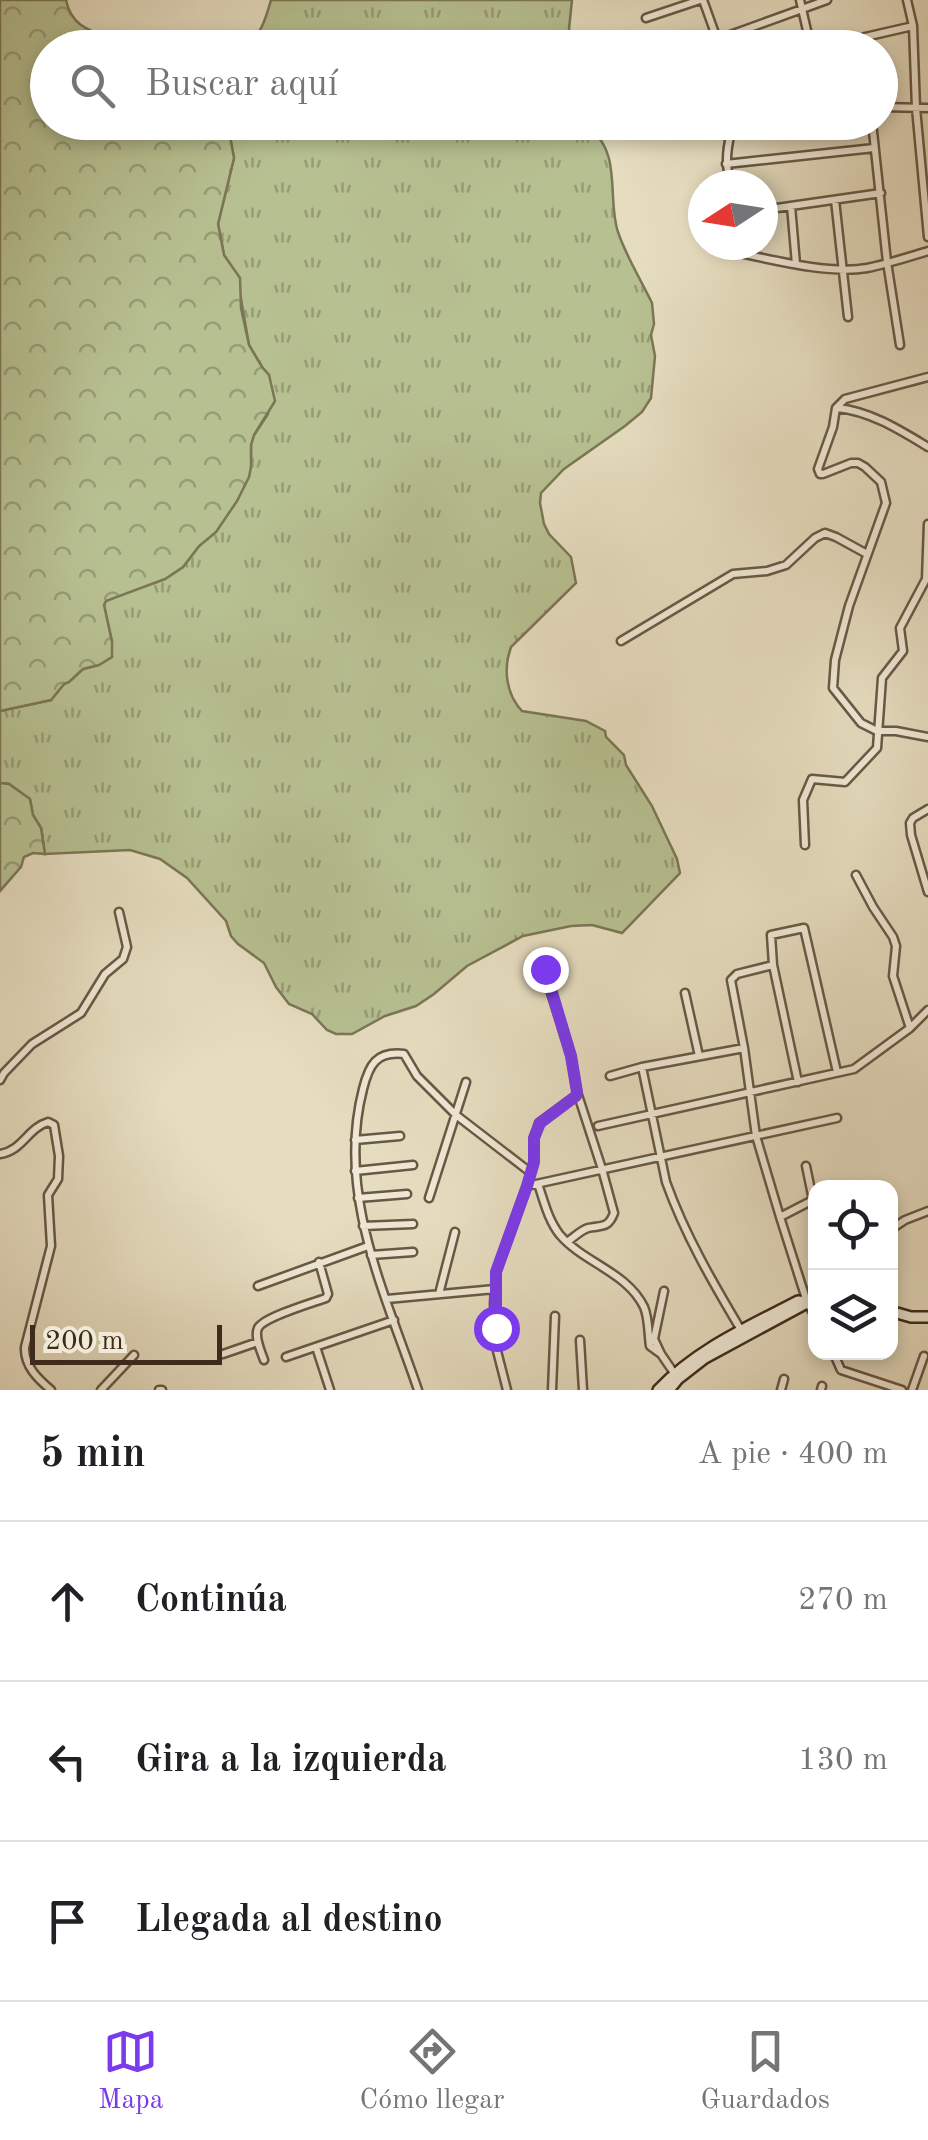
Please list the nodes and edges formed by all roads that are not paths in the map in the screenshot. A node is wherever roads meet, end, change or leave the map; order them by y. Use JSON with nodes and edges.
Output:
{"nodes":[{"id":1,"x":702,"y":0,"type":"edge"},
{"id":2,"x":800,"y":0,"type":"edge"},
{"id":3,"x":828,"y":0,"type":"edge"},
{"id":4,"x":907,"y":0,"type":"edge"},
{"id":5,"x":803,"y":9,"type":"junction"},
{"id":6,"x":646,"y":18,"type":"dead end"},
{"id":7,"x":912,"y":26,"type":"junction"},
{"id":8,"x":713,"y":30,"type":"edge"},
{"id":9,"x":742,"y":30,"type":"edge"},
{"id":10,"x":807,"y":30,"type":"edge"},
{"id":11,"x":896,"y":30,"type":"edge"},
{"id":12,"x":898,"y":107,"type":"edge"},
{"id":13,"x":916,"y":108,"type":"junction"},
{"id":14,"x":928,"y":108,"type":"edge"},
{"id":15,"x":729,"y":140,"type":"edge"},
{"id":16,"x":873,"y":140,"type":"edge"},
{"id":17,"x":874,"y":148,"type":"junction"},
{"id":18,"x":726,"y":164,"type":"junction"},
{"id":19,"x":727,"y":170,"type":"edge"},
{"id":20,"x":881,"y":193,"type":"junction"},
{"id":21,"x":835,"y":200,"type":"junction"},
{"id":22,"x":791,"y":206,"type":"junction"},
{"id":23,"x":778,"y":208,"type":"edge"},
{"id":24,"x":928,"y":237,"type":"edge"},
{"id":25,"x":928,"y":251,"type":"edge"},
{"id":26,"x":776,"y":260,"type":"edge"},
{"id":27,"x":887,"y":262,"type":"junction"},
{"id":28,"x":796,"y":264,"type":"junction"},
{"id":29,"x":842,"y":269,"type":"junction"},
{"id":30,"x":848,"y":317,"type":"dead end"},
{"id":31,"x":900,"y":346,"type":"dead end"},
{"id":32,"x":928,"y":377,"type":"edge"},
{"id":33,"x":836,"y":408,"type":"junction"},
{"id":34,"x":928,"y":447,"type":"edge"},
{"id":35,"x":928,"y":524,"type":"edge"},
{"id":36,"x":867,"y":554,"type":"junction"},
{"id":37,"x":622,"y":640,"type":"dead end"},
{"id":38,"x":877,"y":731,"type":"junction"},
{"id":39,"x":928,"y":738,"type":"edge"},
{"id":40,"x":928,"y":809,"type":"edge"},
{"id":41,"x":806,"y":845,"type":"dead end"},
{"id":42,"x":856,"y":875,"type":"dead end"},
{"id":43,"x":928,"y":892,"type":"edge"},
{"id":44,"x":120,"y":912,"type":"dead end"},
{"id":45,"x":774,"y":964,"type":"junction"},
{"id":46,"x":545,"y":969,"type":"dead end"},
{"id":47,"x":685,"y":993,"type":"dead end"},
{"id":48,"x":928,"y":1010,"type":"edge"},
{"id":49,"x":910,"y":1028,"type":"junction"},
{"id":50,"x":744,"y":1048,"type":"junction"},
{"id":51,"x":699,"y":1056,"type":"junction"},
{"id":52,"x":642,"y":1067,"type":"junction"},
{"id":53,"x":837,"y":1072,"type":"junction"},
{"id":54,"x":610,"y":1076,"type":"dead end"},
{"id":55,"x":0,"y":1080,"type":"edge"},
{"id":56,"x":466,"y":1082,"type":"dead end"},
{"id":57,"x":798,"y":1082,"type":"junction"},
{"id":58,"x":749,"y":1091,"type":"junction"},
{"id":59,"x":577,"y":1092,"type":"junction"},
{"id":60,"x":652,"y":1113,"type":"junction"},
{"id":61,"x":456,"y":1115,"type":"junction"},
{"id":62,"x":837,"y":1118,"type":"dead end"},
{"id":63,"x":598,"y":1126,"type":"dead end"},
{"id":64,"x":400,"y":1136,"type":"dead end"},
{"id":65,"x":756,"y":1136,"type":"junction"},
{"id":66,"x":355,"y":1140,"type":"junction"},
{"id":67,"x":0,"y":1154,"type":"edge"},
{"id":68,"x":661,"y":1156,"type":"junction"},
{"id":69,"x":412,"y":1166,"type":"dead end"},
{"id":70,"x":806,"y":1166,"type":"dead end"},
{"id":71,"x":602,"y":1169,"type":"junction"},
{"id":72,"x":355,"y":1172,"type":"junction"},
{"id":73,"x":530,"y":1172,"type":"junction"},
{"id":74,"x":538,"y":1184,"type":"junction"},
{"id":75,"x":527,"y":1186,"type":"junction"},
{"id":76,"x":407,"y":1194,"type":"dead end"},
{"id":77,"x":358,"y":1198,"type":"junction"},
{"id":78,"x":428,"y":1198,"type":"dead end"},
{"id":79,"x":928,"y":1211,"type":"edge"},
{"id":80,"x":780,"y":1216,"type":"junction"},
{"id":81,"x":413,"y":1224,"type":"dead end"},
{"id":82,"x":898,"y":1225,"type":"edge"},
{"id":83,"x":363,"y":1226,"type":"junction"},
{"id":84,"x":455,"y":1232,"type":"dead end"},
{"id":85,"x":567,"y":1242,"type":"junction"},
{"id":86,"x":369,"y":1251,"type":"junction"},
{"id":87,"x":413,"y":1252,"type":"dead end"},
{"id":88,"x":319,"y":1262,"type":"junction"},
{"id":89,"x":258,"y":1286,"type":"dead end"},
{"id":90,"x":495,"y":1290,"type":"junction"},
{"id":91,"x":664,"y":1291,"type":"dead end"},
{"id":92,"x":808,"y":1292,"type":"edge"},
{"id":93,"x":439,"y":1294,"type":"junction"},
{"id":94,"x":387,"y":1299,"type":"junction"},
{"id":95,"x":808,"y":1300,"type":"edge"},
{"id":96,"x":808,"y":1302,"type":"edge"},
{"id":97,"x":898,"y":1313,"type":"edge"},
{"id":98,"x":555,"y":1316,"type":"dead end"},
{"id":99,"x":928,"y":1317,"type":"edge"},
{"id":100,"x":394,"y":1320,"type":"junction"},
{"id":101,"x":741,"y":1330,"type":"junction"},
{"id":102,"x":580,"y":1340,"type":"dead end"},
{"id":103,"x":258,"y":1342,"type":"junction"},
{"id":104,"x":316,"y":1347,"type":"junction"},
{"id":105,"x":223,"y":1354,"type":"dead end"},
{"id":106,"x":661,"y":1354,"type":"junction"},
{"id":107,"x":134,"y":1356,"type":"dead end"},
{"id":108,"x":924,"y":1356,"type":"dead end"},
{"id":109,"x":286,"y":1357,"type":"dead end"},
{"id":110,"x":264,"y":1360,"type":"dead end"},
{"id":111,"x":836,"y":1360,"type":"edge"},
{"id":112,"x":676,"y":1376,"type":"junction"},
{"id":113,"x":784,"y":1379,"type":"dead end"},
{"id":114,"x":52,"y":1390,"type":"edge"},
{"id":115,"x":102,"y":1390,"type":"edge"},
{"id":116,"x":330,"y":1390,"type":"edge"},
{"id":117,"x":418,"y":1390,"type":"edge"},
{"id":118,"x":507,"y":1390,"type":"edge"},
{"id":119,"x":552,"y":1390,"type":"edge"},
{"id":120,"x":583,"y":1390,"type":"edge"},
{"id":121,"x":663,"y":1390,"type":"edge"},
{"id":122,"x":687,"y":1390,"type":"edge"},
{"id":123,"x":782,"y":1390,"type":"edge"},
{"id":124,"x":902,"y":1390,"type":"edge"},
{"id":125,"x":912,"y":1390,"type":"edge"}],
"edges":[{"from":1,"to":6,"type":"street"},
{"from":1,"to":8,"type":"street"},
{"from":2,"to":5,"type":"street"},
{"from":3,"to":5,"type":"street"},
{"from":4,"to":7,"type":"street"},
{"from":5,"to":9,"type":"street"},
{"from":5,"to":10,"type":"street"},
{"from":7,"to":11,"type":"street"},
{"from":7,"to":13,"type":"street"},
{"from":12,"to":13,"type":"street"},
{"from":13,"to":14,"type":"street"},
{"from":13,"to":24,"type":"street"},
{"from":15,"to":18,"type":"street"},
{"from":16,"to":17,"type":"street"},
{"from":17,"to":18,"type":"street"},
{"from":17,"to":20,"type":"street"},
{"from":18,"to":19,"type":"street"},
{"from":20,"to":21,"type":"street"},
{"from":20,"to":27,"type":"street"},
{"from":21,"to":22,"type":"street"},
{"from":21,"to":29,"type":"street"},
{"from":22,"to":23,"type":"street"},
{"from":22,"to":28,"type":"street"},
{"from":25,"to":27,"type":"street"},
{"from":26,"to":28,"type":"street"},
{"from":27,"to":29,"type":"street"},
{"from":27,"to":31,"type":"street"},
{"from":28,"to":29,"type":"street"},
{"from":29,"to":30,"type":"street"},
{"from":32,"to":33,"type":"street"},
{"from":33,"to":34,"type":"street"},
{"from":33,"to":36,"type":"street"},
{"from":35,"to":38,"type":"street"},
{"from":36,"to":37,"type":"street"},
{"from":36,"to":38,"type":"street"},
{"from":38,"to":39,"type":"street"},
{"from":38,"to":41,"type":"street"},
{"from":40,"to":43,"type":"street"},
{"from":42,"to":49,"type":"street"},
{"from":44,"to":55,"type":"street"},
{"from":45,"to":50,"type":"street"},
{"from":45,"to":53,"type":"street"},
{"from":45,"to":57,"type":"street"},
{"from":46,"to":59,"type":"street"},
{"from":47,"to":51,"type":"street"},
{"from":48,"to":49,"type":"street"},
{"from":49,"to":53,"type":"street"},
{"from":50,"to":51,"type":"street"},
{"from":50,"to":58,"type":"street"},
{"from":51,"to":52,"type":"street"},
{"from":52,"to":54,"type":"street"},
{"from":52,"to":60,"type":"street"},
{"from":53,"to":57,"type":"street"},
{"from":56,"to":61,"type":"street"},
{"from":57,"to":58,"type":"street"},
{"from":58,"to":60,"type":"street"},
{"from":58,"to":65,"type":"street"},
{"from":59,"to":71,"type":"street"},
{"from":59,"to":73,"type":"street"},
{"from":60,"to":63,"type":"street"},
{"from":60,"to":68,"type":"street"},
{"from":61,"to":66,"type":"street"},
{"from":61,"to":73,"type":"street"},
{"from":61,"to":78,"type":"street"},
{"from":62,"to":65,"type":"street"},
{"from":64,"to":66,"type":"street"},
{"from":65,"to":68,"type":"street"},
{"from":65,"to":80,"type":"street"},
{"from":66,"to":72,"type":"street"},
{"from":67,"to":114,"type":"street"},
{"from":68,"to":71,"type":"street"},
{"from":68,"to":101,"type":"street"},
{"from":69,"to":72,"type":"street"},
{"from":70,"to":80,"type":"street"},
{"from":71,"to":74,"type":"street"},
{"from":71,"to":85,"type":"street"},
{"from":72,"to":77,"type":"street"},
{"from":73,"to":75,"type":"street"},
{"from":74,"to":75,"type":"street"},
{"from":74,"to":85,"type":"street"},
{"from":75,"to":90,"type":"street"},
{"from":76,"to":77,"type":"street"},
{"from":77,"to":83,"type":"street"},
{"from":79,"to":82,"type":"street"},
{"from":80,"to":92,"type":"street"},
{"from":81,"to":83,"type":"street"},
{"from":83,"to":86,"type":"street"},
{"from":84,"to":93,"type":"street"},
{"from":85,"to":106,"type":"street"},
{"from":86,"to":87,"type":"street"},
{"from":86,"to":88,"type":"street"},
{"from":86,"to":94,"type":"street"},
{"from":88,"to":89,"type":"street"},
{"from":88,"to":103,"type":"street"},
{"from":90,"to":93,"type":"street"},
{"from":90,"to":118,"type":"street"},
{"from":91,"to":106,"type":"street"},
{"from":93,"to":94,"type":"street"},
{"from":94,"to":100,"type":"street"},
{"from":95,"to":101,"type":"main road"},
{"from":96,"to":112,"type":"main road"},
{"from":97,"to":99,"type":"main road"},
{"from":98,"to":119,"type":"street"},
{"from":100,"to":104,"type":"street"},
{"from":100,"to":117,"type":"street"},
{"from":101,"to":112,"type":"main road"},
{"from":102,"to":120,"type":"street"},
{"from":103,"to":105,"type":"street"},
{"from":103,"to":110,"type":"street"},
{"from":104,"to":109,"type":"street"},
{"from":104,"to":116,"type":"street"},
{"from":106,"to":112,"type":"street"},
{"from":107,"to":115,"type":"street"},
{"from":108,"to":125,"type":"street"},
{"from":111,"to":124,"type":"street"},
{"from":112,"to":121,"type":"main road"},
{"from":112,"to":122,"type":"street"},
{"from":113,"to":123,"type":"street"}]}
